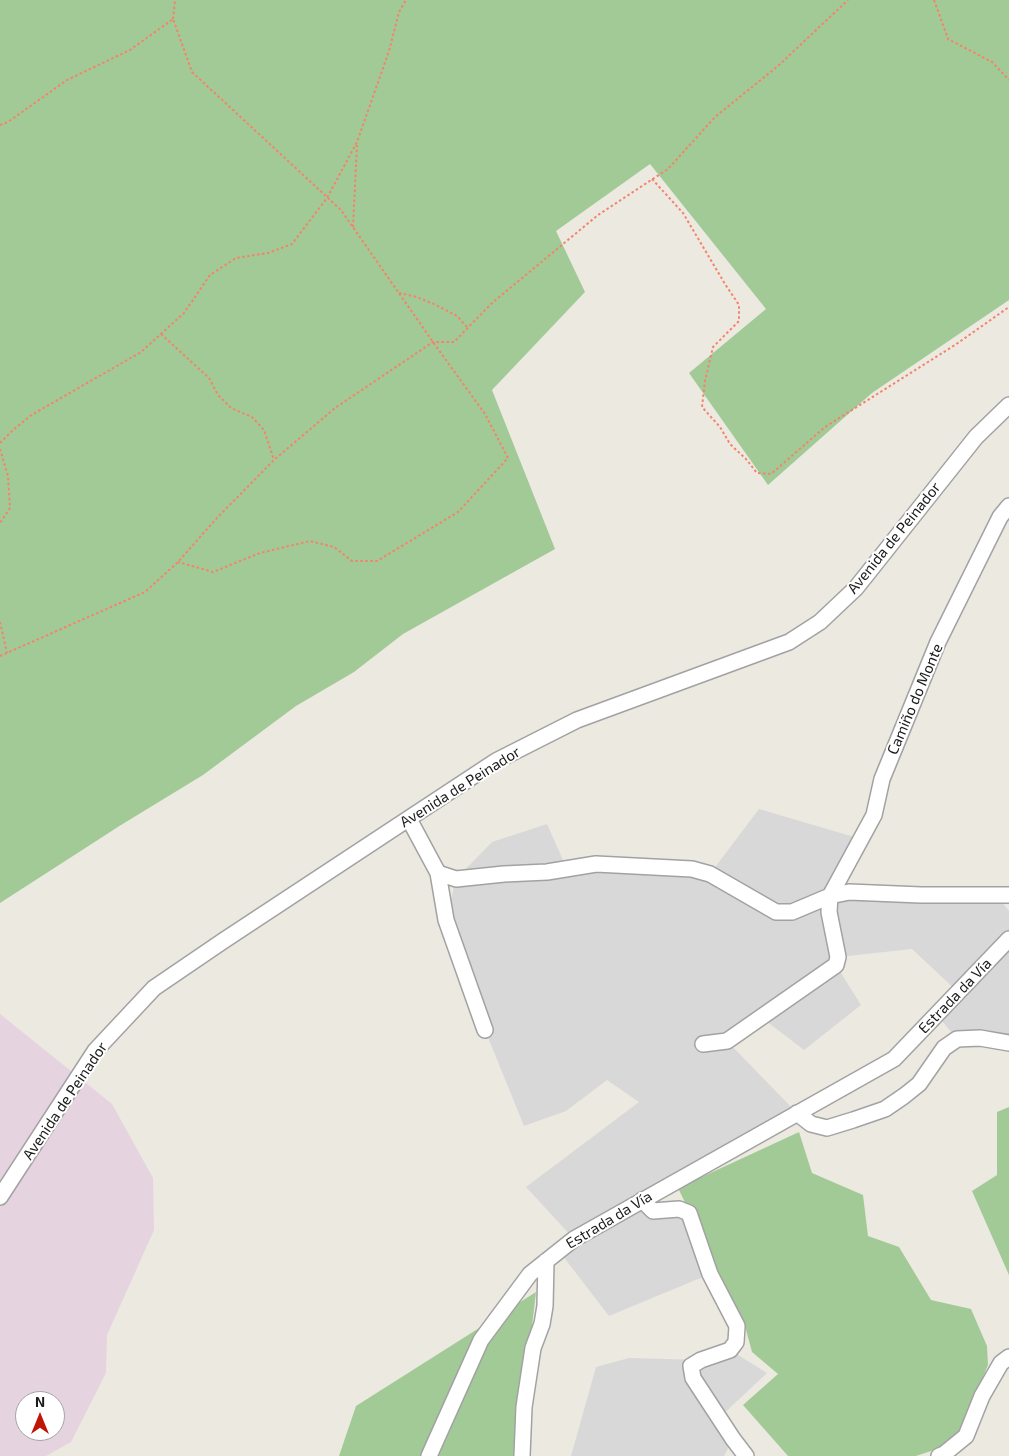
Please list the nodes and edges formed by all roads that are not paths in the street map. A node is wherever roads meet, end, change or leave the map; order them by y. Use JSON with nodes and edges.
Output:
{"nodes":[{"id":1,"x":1009,"y":405,"type":"edge"},
{"id":2,"x":1009,"y":506,"type":"edge"},
{"id":3,"x":409,"y":819,"type":"junction"},
{"id":4,"x":438,"y":873,"type":"junction"},
{"id":5,"x":1009,"y":895,"type":"edge"},
{"id":6,"x":830,"y":896,"type":"junction"},
{"id":7,"x":1009,"y":939,"type":"edge"},
{"id":8,"x":485,"y":1030,"type":"dead end"},
{"id":9,"x":1009,"y":1043,"type":"edge"},
{"id":10,"x":703,"y":1044,"type":"dead end"},
{"id":11,"x":797,"y":1113,"type":"junction"},
{"id":12,"x":0,"y":1197,"type":"edge"},
{"id":13,"x":642,"y":1200,"type":"junction"},
{"id":14,"x":546,"y":1261,"type":"junction"},
{"id":15,"x":1009,"y":1356,"type":"edge"},
{"id":16,"x":429,"y":1456,"type":"edge"},
{"id":17,"x":522,"y":1456,"type":"edge"},
{"id":18,"x":746,"y":1456,"type":"edge"},
{"id":19,"x":939,"y":1456,"type":"edge"}],
"edges":[{"from":1,"to":3,"type":"street","name":"Avenida de Peinador"},
{"from":2,"to":6,"type":"street","name":"Camiño do Monte"},
{"from":3,"to":4,"type":"street"},
{"from":3,"to":12,"type":"street","name":"Avenida de Peinador"},
{"from":4,"to":6,"type":"street"},
{"from":4,"to":8,"type":"street"},
{"from":5,"to":6,"type":"street"},
{"from":6,"to":10,"type":"street"},
{"from":7,"to":11,"type":"street","name":"Estrada da Vía"},
{"from":9,"to":11,"type":"street","name":"Estrada da Vía"},
{"from":11,"to":13,"type":"street","name":"Estrada da Vía"},
{"from":13,"to":14,"type":"street","name":"Estrada da Vía"},
{"from":13,"to":18,"type":"street"},
{"from":14,"to":16,"type":"street","name":"Estrada da Vía"},
{"from":14,"to":17,"type":"street"},
{"from":15,"to":19,"type":"street"}]}
